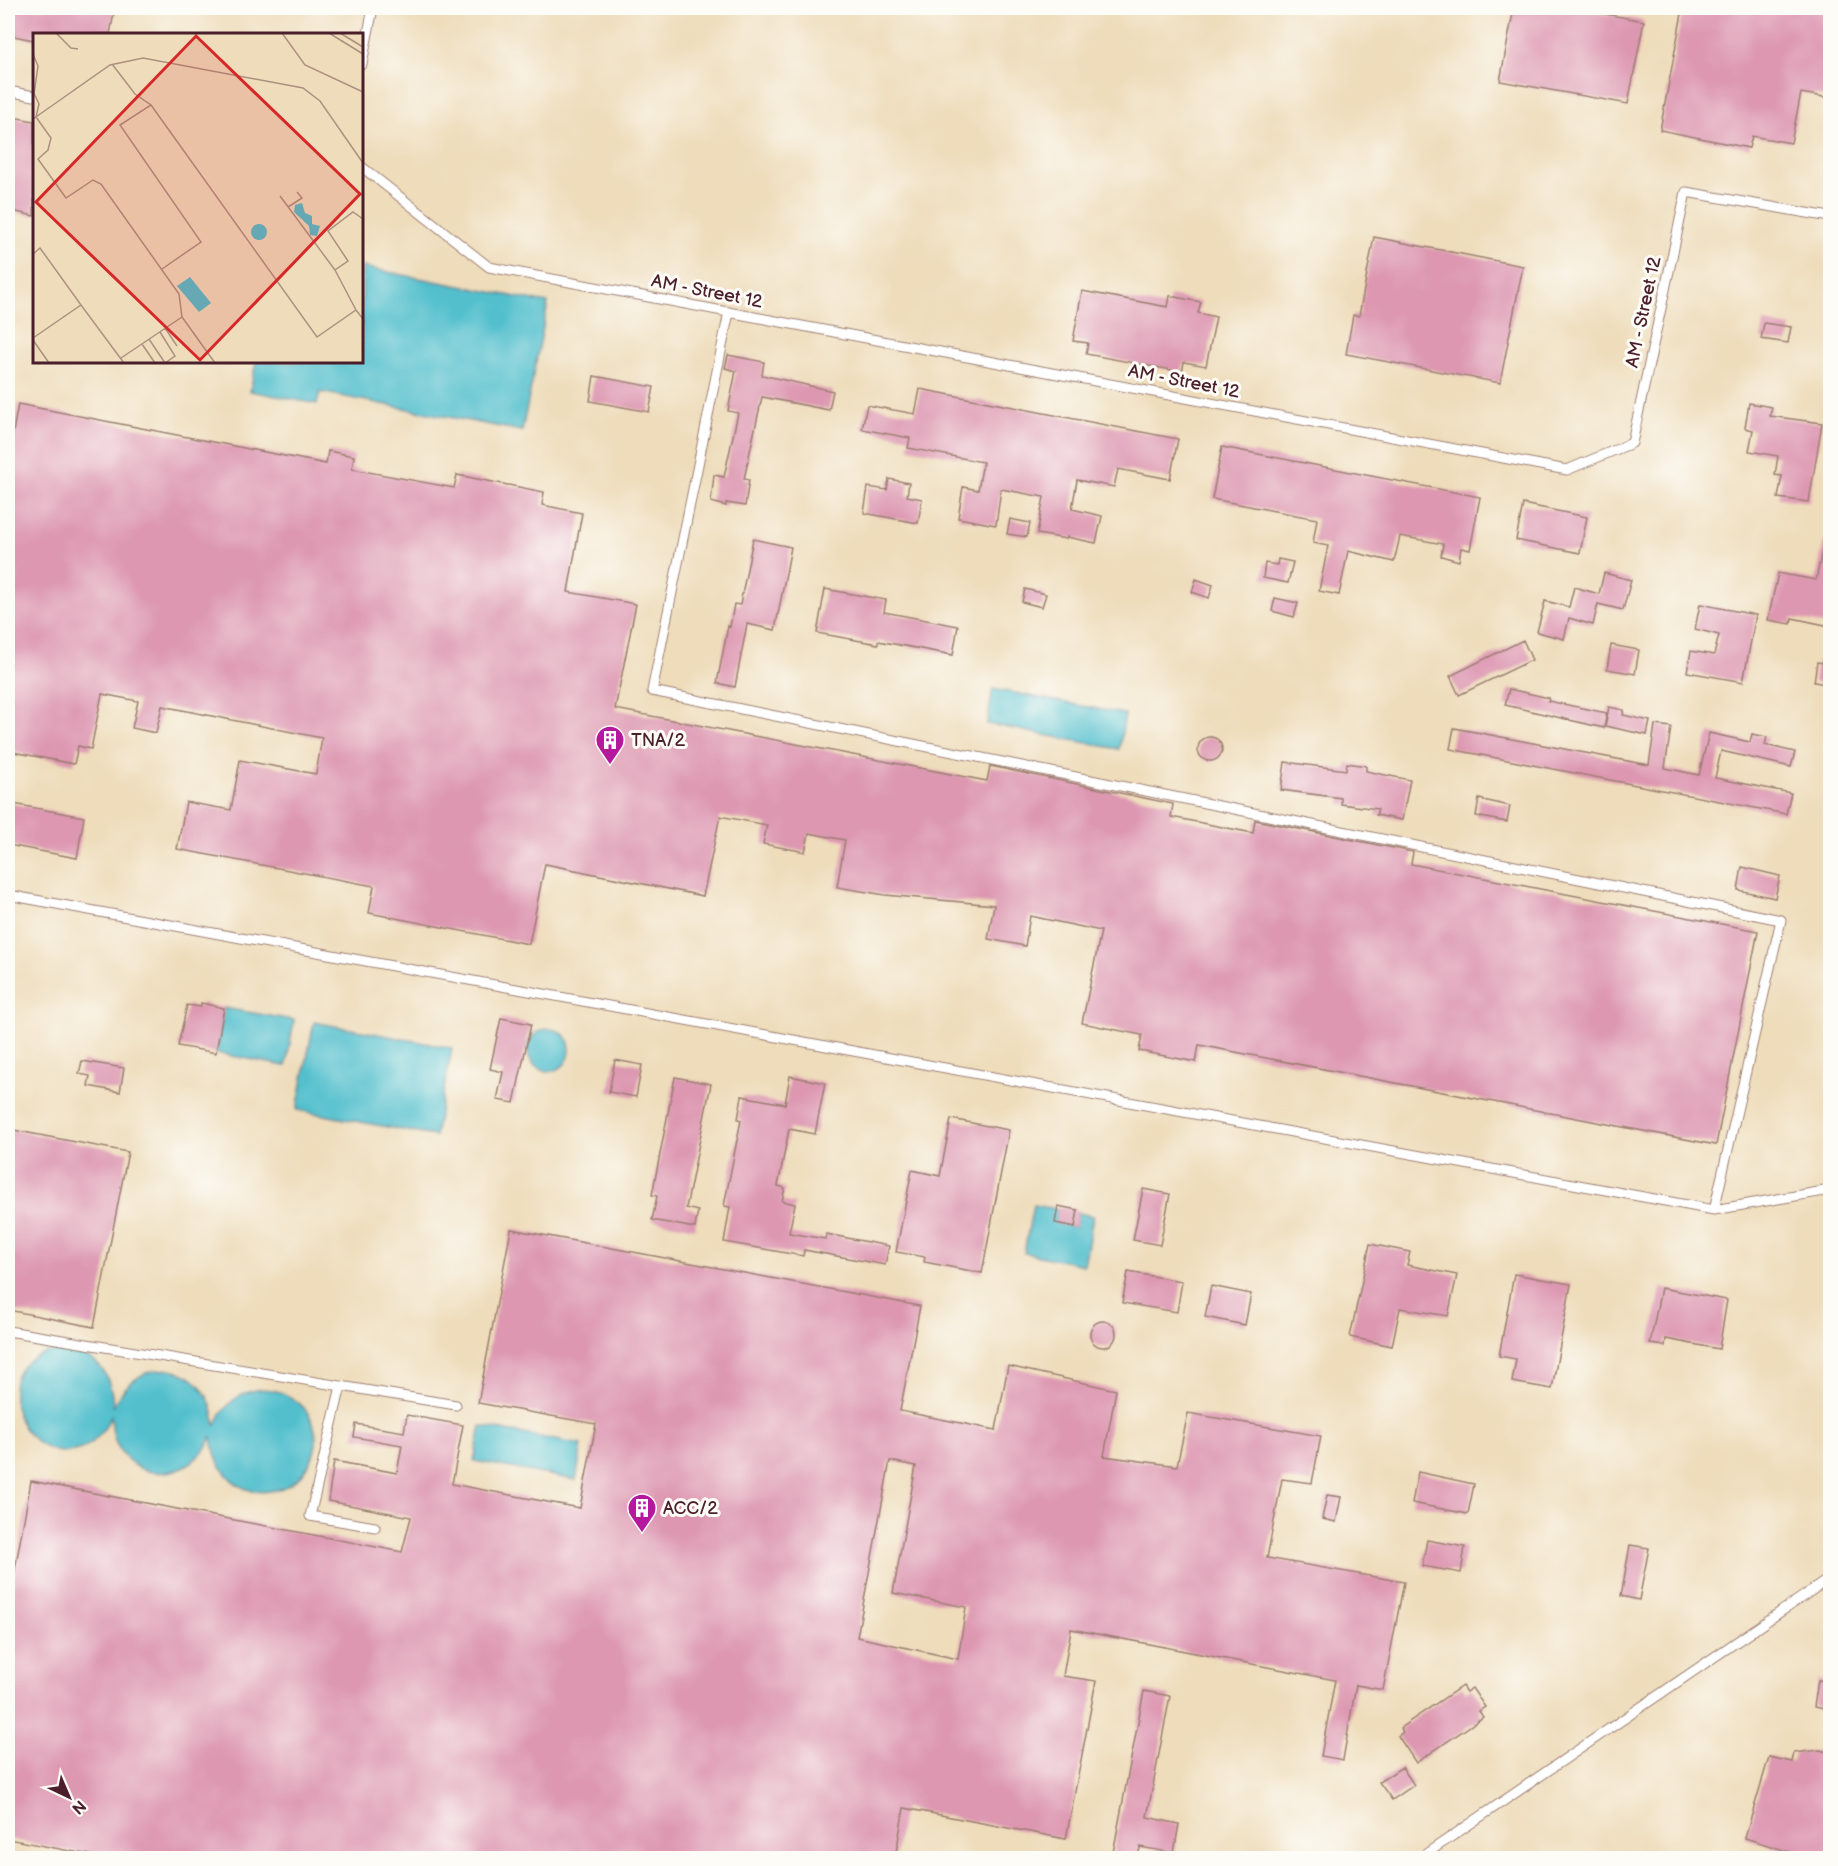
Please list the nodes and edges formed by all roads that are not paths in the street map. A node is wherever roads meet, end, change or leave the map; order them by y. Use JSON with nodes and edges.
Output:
{"nodes":[{"id":1,"x":373,"y":8,"type":"edge"},
{"id":2,"x":363,"y":59,"type":"edge"},
{"id":3,"x":8,"y":91,"type":"edge"},
{"id":4,"x":33,"y":96,"type":"edge"},
{"id":5,"x":363,"y":169,"type":"edge"},
{"id":6,"x":1830,"y":217,"type":"edge"},
{"id":7,"x":729,"y":312,"type":"junction"},
{"id":8,"x":8,"y":895,"type":"edge"},
{"id":9,"x":1830,"y":1190,"type":"edge"},
{"id":10,"x":1714,"y":1210,"type":"junction"},
{"id":11,"x":8,"y":1331,"type":"edge"},
{"id":12,"x":341,"y":1386,"type":"junction"},
{"id":13,"x":456,"y":1405,"type":"dead end"},
{"id":14,"x":375,"y":1527,"type":"dead end"},
{"id":15,"x":1830,"y":1578,"type":"edge"},
{"id":16,"x":1420,"y":1858,"type":"edge"}],
"edges":[{"from":1,"to":2,"type":"lane"},
{"from":3,"to":4,"type":"lane"},
{"from":5,"to":7,"type":"lane","name":"AM - Street 12"},
{"from":6,"to":7,"type":"lane","name":"AM - Street 12"},
{"from":7,"to":10,"type":"lane"},
{"from":8,"to":10,"type":"lane"},
{"from":9,"to":10,"type":"lane"},
{"from":11,"to":12,"type":"lane"},
{"from":12,"to":13,"type":"lane"},
{"from":12,"to":14,"type":"lane"},
{"from":15,"to":16,"type":"lane"}]}
